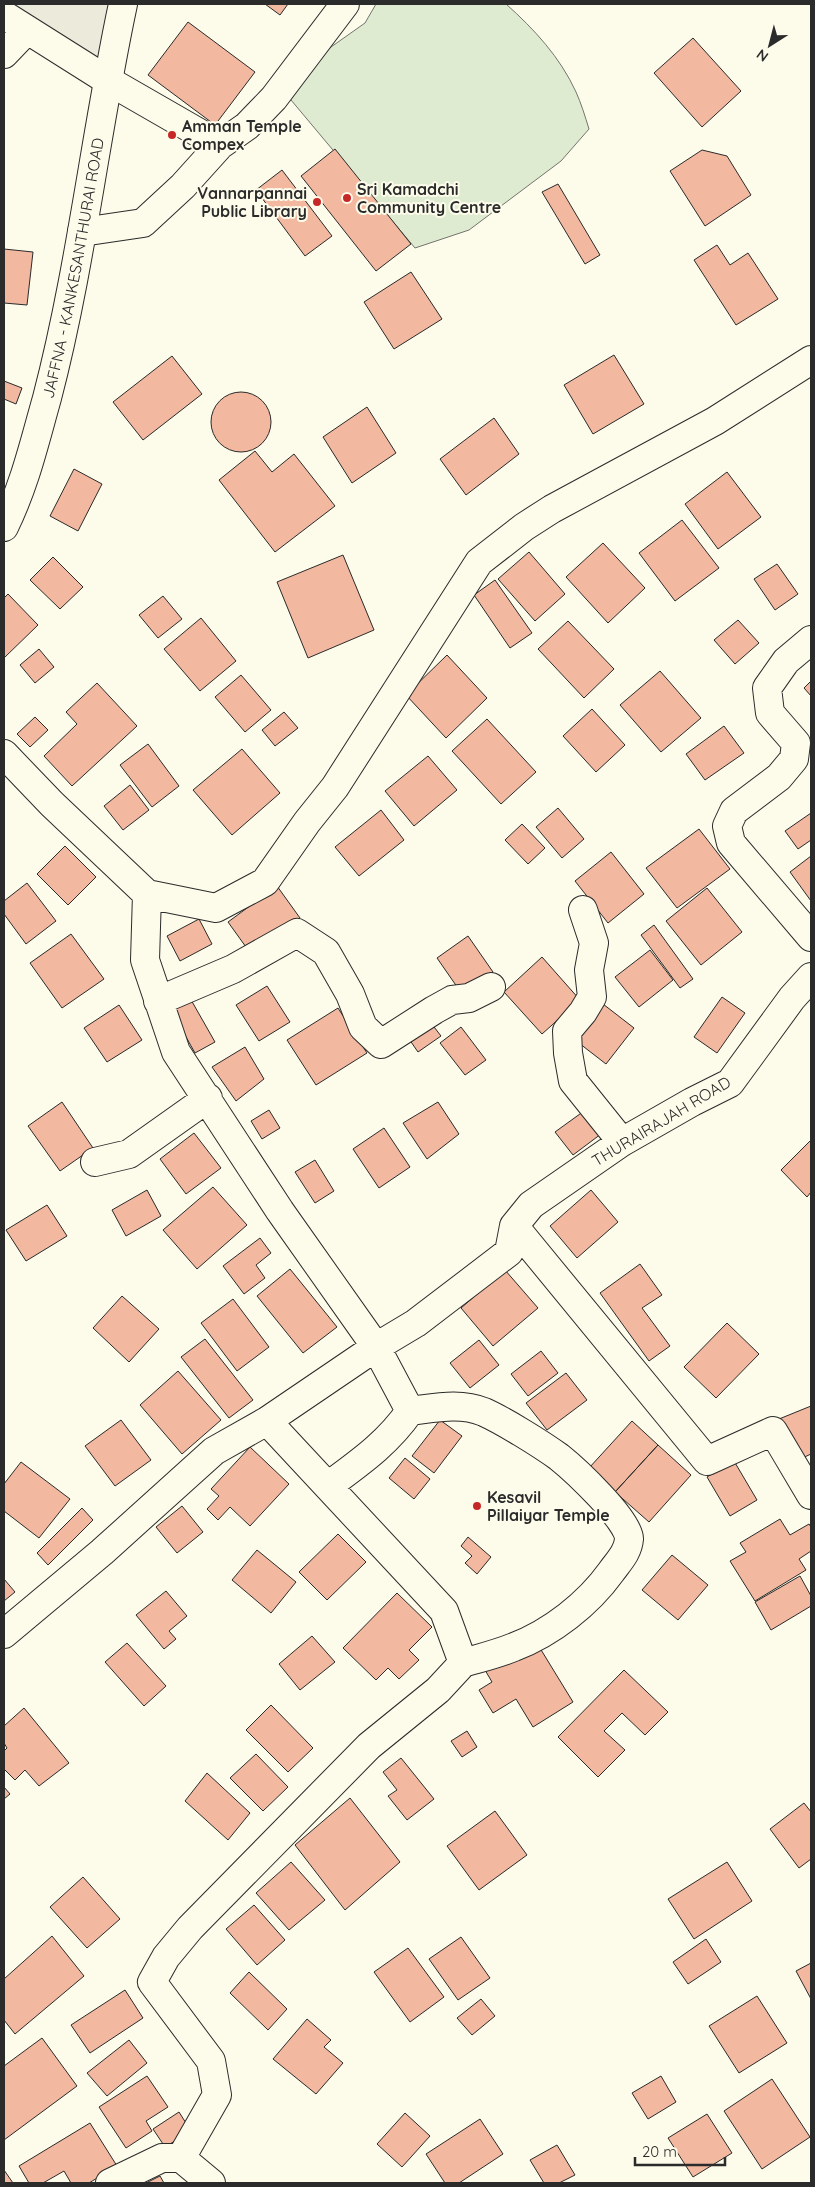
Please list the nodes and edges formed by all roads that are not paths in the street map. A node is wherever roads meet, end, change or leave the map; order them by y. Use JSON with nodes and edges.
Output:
{"nodes":[{"id":1,"x":123,"y":4,"type":"edge"},
{"id":2,"x":345,"y":4,"type":"edge"},
{"id":3,"x":4,"y":15,"type":"edge"},
{"id":4,"x":27,"y":30,"type":"junction"},
{"id":5,"x":4,"y":54,"type":"edge"},
{"id":6,"x":107,"y":80,"type":"junction"},
{"id":7,"x":220,"y":145,"type":"junction"},
{"id":8,"x":82,"y":232,"type":"junction"},
{"id":9,"x":811,"y":360,"type":"edge"},
{"id":10,"x":4,"y":527,"type":"edge"},
{"id":11,"x":811,"y":640,"type":"edge"},
{"id":12,"x":4,"y":754,"type":"edge"},
{"id":13,"x":147,"y":894,"type":"junction"},
{"id":14,"x":583,"y":910,"type":"dead end"},
{"id":15,"x":811,"y":937,"type":"edge"},
{"id":16,"x":811,"y":977,"type":"edge"},
{"id":17,"x":491,"y":987,"type":"dead end"},
{"id":18,"x":158,"y":1001,"type":"junction"},
{"id":19,"x":208,"y":1098,"type":"junction"},
{"id":20,"x":622,"y":1142,"type":"junction"},
{"id":21,"x":95,"y":1162,"type":"dead end"},
{"id":22,"x":514,"y":1226,"type":"junction"},
{"id":23,"x":376,"y":1347,"type":"junction"},
{"id":24,"x":410,"y":1411,"type":"junction"},
{"id":25,"x":267,"y":1421,"type":"junction"},
{"id":26,"x":328,"y":1486,"type":"junction"},
{"id":27,"x":811,"y":1495,"type":"edge"},
{"id":28,"x":4,"y":1634,"type":"edge"},
{"id":29,"x":463,"y":1663,"type":"junction"},
{"id":30,"x":181,"y":2158,"type":"junction"},
{"id":31,"x":110,"y":2183,"type":"edge"},
{"id":32,"x":211,"y":2183,"type":"edge"}],
"edges":[{"from":1,"to":6,"type":"street","name":"JAFFNA - KANKESANTHURAI ROAD"},
{"from":2,"to":7,"type":"street"},
{"from":3,"to":4,"type":"street"},
{"from":4,"to":5,"type":"street"},
{"from":4,"to":6,"type":"street"},
{"from":6,"to":7,"type":"street"},
{"from":6,"to":8,"type":"street","name":"JAFFNA - KANKESANTHURAI ROAD"},
{"from":7,"to":8,"type":"street"},
{"from":8,"to":10,"type":"street","name":"JAFFNA - KANKESANTHURAI ROAD"},
{"from":9,"to":13,"type":"street"},
{"from":11,"to":15,"type":"street"},
{"from":12,"to":13,"type":"street"},
{"from":13,"to":18,"type":"street"},
{"from":14,"to":20,"type":"street"},
{"from":16,"to":20,"type":"street","name":"THURAIRAJAH ROAD"},
{"from":17,"to":18,"type":"street"},
{"from":18,"to":19,"type":"street"},
{"from":19,"to":21,"type":"street"},
{"from":19,"to":23,"type":"street"},
{"from":20,"to":22,"type":"street","name":"THURAIRAJAH ROAD"},
{"from":22,"to":23,"type":"street"},
{"from":22,"to":27,"type":"street"},
{"from":23,"to":24,"type":"street"},
{"from":23,"to":25,"type":"street"},
{"from":24,"to":26,"type":"street"},
{"from":24,"to":29,"type":"street"},
{"from":25,"to":26,"type":"street"},
{"from":25,"to":28,"type":"street"},
{"from":26,"to":29,"type":"street"},
{"from":29,"to":30,"type":"street"},
{"from":30,"to":31,"type":"street"},
{"from":30,"to":32,"type":"street"}]}
